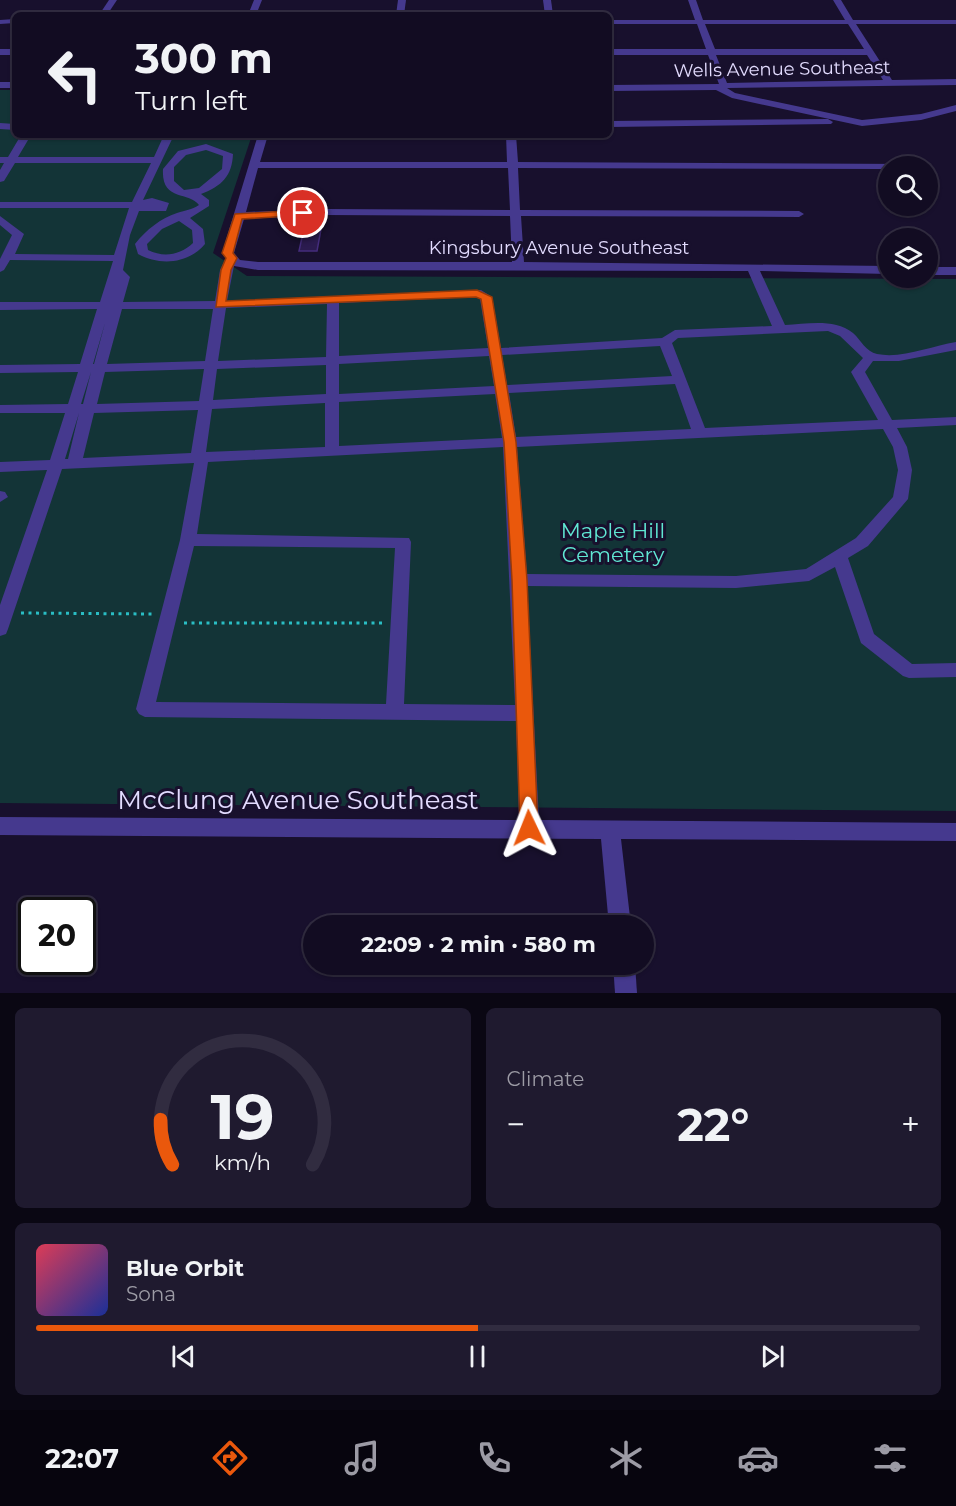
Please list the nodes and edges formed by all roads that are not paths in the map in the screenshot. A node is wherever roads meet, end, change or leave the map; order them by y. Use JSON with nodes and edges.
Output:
{"nodes":[{"id":1,"x":692,"y":0,"type":"edge"},
{"id":2,"x":837,"y":0,"type":"edge"},
{"id":3,"x":612,"y":22,"type":"edge"},
{"id":4,"x":701,"y":22,"type":"junction"},
{"id":5,"x":851,"y":22,"type":"junction"},
{"id":6,"x":956,"y":22,"type":"edge"},
{"id":7,"x":612,"y":52,"type":"edge"},
{"id":8,"x":712,"y":52,"type":"junction"},
{"id":9,"x":870,"y":52,"type":"junction"},
{"id":10,"x":956,"y":82,"type":"edge"},
{"id":11,"x":889,"y":83,"type":"junction"},
{"id":12,"x":720,"y":86,"type":"junction"},
{"id":13,"x":612,"y":88,"type":"edge"},
{"id":14,"x":956,"y":108,"type":"edge"},
{"id":15,"x":837,"y":119,"type":"junction"},
{"id":16,"x":612,"y":124,"type":"edge"},
{"id":17,"x":24,"y":138,"type":"edge"},
{"id":18,"x":168,"y":138,"type":"edge"},
{"id":19,"x":262,"y":138,"type":"edge"},
{"id":20,"x":511,"y":138,"type":"edge"},
{"id":21,"x":0,"y":160,"type":"edge"},
{"id":22,"x":12,"y":160,"type":"junction"},
{"id":23,"x":158,"y":160,"type":"junction"},
{"id":24,"x":254,"y":165,"type":"junction"},
{"id":25,"x":513,"y":165,"type":"junction"},
{"id":26,"x":878,"y":166,"type":"edge"},
{"id":27,"x":0,"y":179,"type":"edge"},
{"id":28,"x":189,"y":195,"type":"junction"},
{"id":29,"x":0,"y":205,"type":"edge"},
{"id":30,"x":134,"y":205,"type":"junction"},
{"id":31,"x":163,"y":206,"type":"junction"},
{"id":32,"x":516,"y":213,"type":"junction"},
{"id":33,"x":800,"y":214,"type":"dead end"},
{"id":34,"x":238,"y":216,"type":"junction"},
{"id":35,"x":181,"y":217,"type":"junction"},
{"id":36,"x":0,"y":219,"type":"edge"},
{"id":37,"x":7,"y":257,"type":"junction"},
{"id":38,"x":232,"y":258,"type":"junction"},
{"id":39,"x":117,"y":264,"type":"junction"},
{"id":40,"x":518,"y":267,"type":"junction"},
{"id":41,"x":0,"y":268,"type":"edge"},
{"id":42,"x":753,"y":268,"type":"junction"},
{"id":43,"x":878,"y":270,"type":"edge"},
{"id":44,"x":938,"y":271,"type":"edge"},
{"id":45,"x":956,"y":271,"type":"edge"},
{"id":46,"x":333,"y":300,"type":"junction"},
{"id":47,"x":220,"y":305,"type":"junction"},
{"id":48,"x":0,"y":306,"type":"edge"},
{"id":49,"x":110,"y":307,"type":"junction"},
{"id":50,"x":780,"y":329,"type":"junction"},
{"id":51,"x":665,"y":342,"type":"junction"},
{"id":52,"x":956,"y":346,"type":"edge"},
{"id":53,"x":496,"y":352,"type":"junction"},
{"id":54,"x":870,"y":357,"type":"junction"},
{"id":55,"x":333,"y":358,"type":"junction"},
{"id":56,"x":210,"y":365,"type":"junction"},
{"id":57,"x":0,"y":369,"type":"edge"},
{"id":58,"x":85,"y":369,"type":"junction"},
{"id":59,"x":100,"y":369,"type":"junction"},
{"id":60,"x":679,"y":380,"type":"junction"},
{"id":61,"x":502,"y":390,"type":"junction"},
{"id":62,"x":333,"y":397,"type":"junction"},
{"id":63,"x":204,"y":405,"type":"junction"},
{"id":64,"x":72,"y":409,"type":"junction"},
{"id":65,"x":88,"y":409,"type":"junction"},
{"id":66,"x":0,"y":410,"type":"edge"},
{"id":67,"x":956,"y":421,"type":"edge"},
{"id":68,"x":887,"y":424,"type":"junction"},
{"id":69,"x":700,"y":433,"type":"junction"},
{"id":70,"x":510,"y":442,"type":"junction"},
{"id":71,"x":332,"y":451,"type":"junction"},
{"id":72,"x":200,"y":457,"type":"junction"},
{"id":73,"x":74,"y":464,"type":"junction"},
{"id":74,"x":56,"y":465,"type":"junction"},
{"id":75,"x":0,"y":467,"type":"edge"},
{"id":76,"x":188,"y":540,"type":"junction"},
{"id":77,"x":839,"y":556,"type":"junction"},
{"id":78,"x":519,"y":580,"type":"junction"},
{"id":79,"x":0,"y":629,"type":"edge"},
{"id":80,"x":956,"y":670,"type":"edge"},
{"id":81,"x":395,"y":711,"type":"junction"},
{"id":82,"x":524,"y":713,"type":"junction"},
{"id":83,"x":0,"y":826,"type":"edge"},
{"id":84,"x":529,"y":828,"type":"junction"},
{"id":85,"x":610,"y":829,"type":"junction"},
{"id":86,"x":956,"y":832,"type":"edge"},
{"id":87,"x":619,"y":915,"type":"edge"},
{"id":88,"x":625,"y":975,"type":"edge"},
{"id":89,"x":626,"y":993,"type":"edge"}],
"edges":[{"from":1,"to":4,"type":"street"},
{"from":2,"to":5,"type":"street"},
{"from":3,"to":4,"type":"street"},
{"from":4,"to":5,"type":"street"},
{"from":4,"to":8,"type":"street"},
{"from":5,"to":6,"type":"street"},
{"from":5,"to":9,"type":"street"},
{"from":7,"to":8,"type":"street"},
{"from":8,"to":9,"type":"street"},
{"from":8,"to":12,"type":"street"},
{"from":9,"to":11,"type":"street"},
{"from":10,"to":11,"type":"street","name":"Wells Avenue Southeast"},
{"from":11,"to":12,"type":"street","name":"Wells Avenue Southeast"},
{"from":12,"to":13,"type":"street","name":"Wells Avenue Southeast"},
{"from":12,"to":15,"type":"street"},
{"from":14,"to":15,"type":"street"},
{"from":15,"to":16,"type":"street"},
{"from":17,"to":22,"type":"street"},
{"from":18,"to":23,"type":"street"},
{"from":19,"to":24,"type":"street"},
{"from":20,"to":25,"type":"street"},
{"from":21,"to":22,"type":"street"},
{"from":22,"to":23,"type":"street"},
{"from":22,"to":27,"type":"street"},
{"from":23,"to":30,"type":"street"},
{"from":24,"to":25,"type":"street"},
{"from":24,"to":34,"type":"street"},
{"from":25,"to":26,"type":"street"},
{"from":25,"to":32,"type":"street"},
{"from":28,"to":28,"type":"street"},
{"from":28,"to":31,"type":"street"},
{"from":28,"to":35,"type":"street"},
{"from":29,"to":30,"type":"street"},
{"from":30,"to":31,"type":"street"},
{"from":30,"to":39,"type":"street"},
{"from":31,"to":35,"type":"street"},
{"from":32,"to":33,"type":"street"},
{"from":32,"to":34,"type":"street"},
{"from":32,"to":40,"type":"street"},
{"from":34,"to":38,"type":"street"},
{"from":35,"to":35,"type":"street"},
{"from":36,"to":37,"type":"street"},
{"from":37,"to":39,"type":"street"},
{"from":37,"to":41,"type":"street"},
{"from":38,"to":40,"type":"street","name":"Kingsbury Avenue Southeast"},
{"from":38,"to":47,"type":"street"},
{"from":39,"to":49,"type":"street"},
{"from":40,"to":42,"type":"street","name":"Kingsbury Avenue Southeast"},
{"from":42,"to":43,"type":"street","name":"Kingsbury Avenue Southeast"},
{"from":42,"to":50,"type":"street"},
{"from":44,"to":45,"type":"street"},
{"from":46,"to":47,"type":"street"},
{"from":46,"to":53,"type":"street"},
{"from":46,"to":55,"type":"street"},
{"from":47,"to":49,"type":"street"},
{"from":47,"to":56,"type":"street"},
{"from":48,"to":49,"type":"street"},
{"from":49,"to":58,"type":"street"},
{"from":49,"to":59,"type":"street"},
{"from":50,"to":51,"type":"street"},
{"from":50,"to":54,"type":"street"},
{"from":51,"to":53,"type":"street"},
{"from":51,"to":60,"type":"street"},
{"from":52,"to":54,"type":"street"},
{"from":53,"to":55,"type":"street"},
{"from":53,"to":61,"type":"street"},
{"from":54,"to":68,"type":"street"},
{"from":55,"to":56,"type":"street"},
{"from":55,"to":62,"type":"street"},
{"from":56,"to":59,"type":"street"},
{"from":56,"to":63,"type":"street"},
{"from":57,"to":58,"type":"street"},
{"from":58,"to":59,"type":"street"},
{"from":58,"to":64,"type":"street"},
{"from":59,"to":65,"type":"street"},
{"from":60,"to":61,"type":"street"},
{"from":60,"to":69,"type":"street"},
{"from":61,"to":62,"type":"street"},
{"from":61,"to":70,"type":"street"},
{"from":62,"to":63,"type":"street"},
{"from":62,"to":71,"type":"street"},
{"from":63,"to":65,"type":"street"},
{"from":63,"to":72,"type":"street"},
{"from":64,"to":65,"type":"street"},
{"from":64,"to":66,"type":"street"},
{"from":64,"to":74,"type":"street"},
{"from":65,"to":73,"type":"street"},
{"from":67,"to":68,"type":"street"},
{"from":68,"to":69,"type":"street"},
{"from":68,"to":77,"type":"street"},
{"from":69,"to":70,"type":"street"},
{"from":70,"to":71,"type":"street"},
{"from":70,"to":78,"type":"street"},
{"from":71,"to":72,"type":"street"},
{"from":72,"to":73,"type":"street"},
{"from":72,"to":76,"type":"street"},
{"from":73,"to":74,"type":"street"},
{"from":74,"to":75,"type":"street"},
{"from":74,"to":79,"type":"street"},
{"from":76,"to":81,"type":"street"},
{"from":76,"to":81,"type":"street"},
{"from":77,"to":78,"type":"street"},
{"from":77,"to":80,"type":"street"},
{"from":78,"to":82,"type":"street"},
{"from":81,"to":82,"type":"street"},
{"from":82,"to":84,"type":"street"},
{"from":83,"to":84,"type":"street","name":"McClung Avenue Southeast"},
{"from":84,"to":85,"type":"street","name":"McClung Avenue Southeast"},
{"from":85,"to":86,"type":"street","name":"McClung Avenue Southeast"},
{"from":85,"to":87,"type":"street"},
{"from":88,"to":89,"type":"street"}]}
